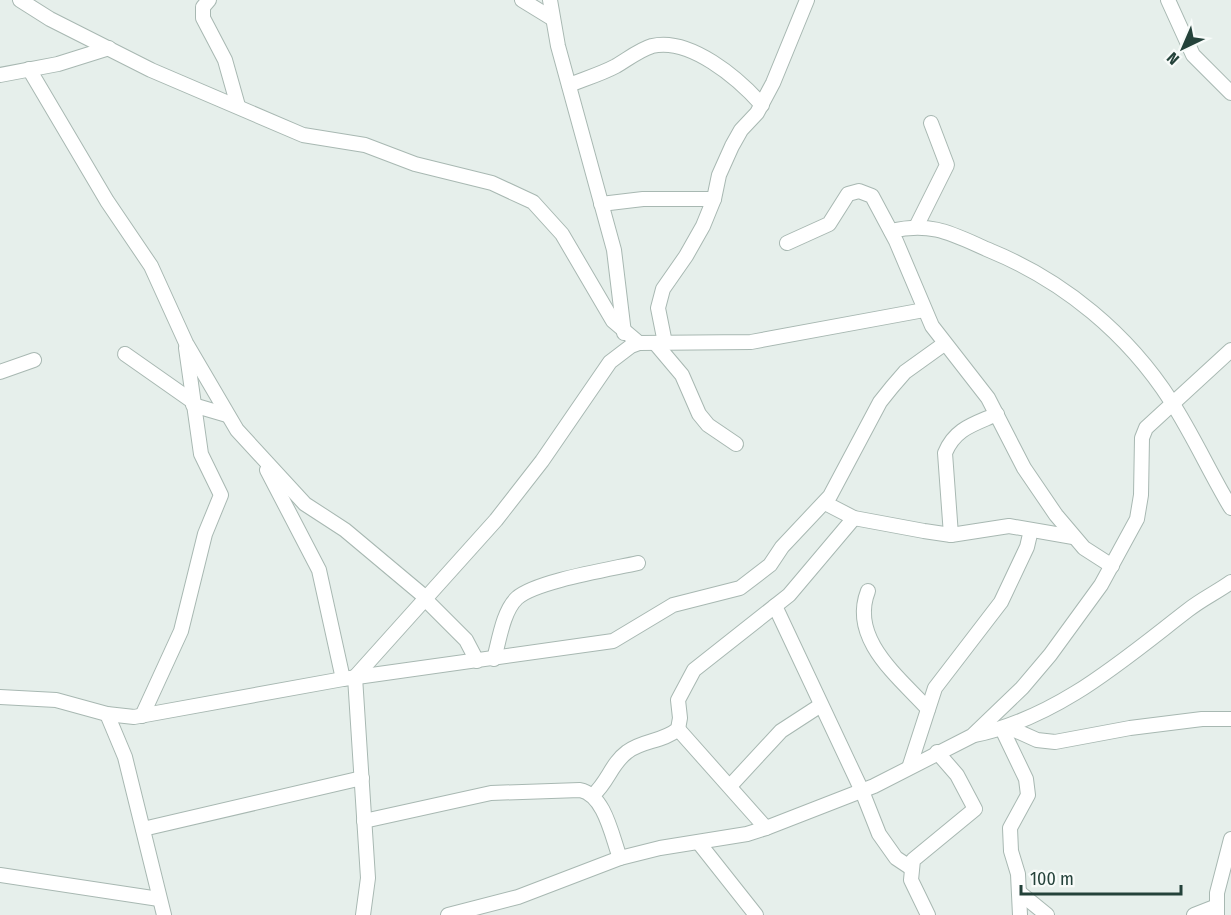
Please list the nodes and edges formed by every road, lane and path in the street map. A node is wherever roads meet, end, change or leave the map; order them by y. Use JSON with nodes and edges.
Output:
{"nodes":[{"id":1,"x":20,"y":0,"type":"edge"},
{"id":2,"x":209,"y":0,"type":"edge"},
{"id":3,"x":522,"y":0,"type":"edge"},
{"id":4,"x":549,"y":0,"type":"edge"},
{"id":5,"x":807,"y":0,"type":"edge"},
{"id":6,"x":1168,"y":0,"type":"edge"},
{"id":7,"x":553,"y":19,"type":"junction"},
{"id":8,"x":109,"y":48,"type":"junction"},
{"id":9,"x":29,"y":69,"type":"junction"},
{"id":10,"x":0,"y":75,"type":"edge"},
{"id":11,"x":569,"y":85,"type":"junction"},
{"id":12,"x":1231,"y":93,"type":"edge"},
{"id":13,"x":762,"y":105,"type":"junction"},
{"id":14,"x":238,"y":106,"type":"junction"},
{"id":15,"x":931,"y":123,"type":"dead end"},
{"id":16,"x":714,"y":199,"type":"junction"},
{"id":17,"x":601,"y":204,"type":"junction"},
{"id":18,"x":916,"y":227,"type":"junction"},
{"id":19,"x":891,"y":231,"type":"junction"},
{"id":20,"x":787,"y":243,"type":"dead end"},
{"id":21,"x":924,"y":310,"type":"junction"},
{"id":22,"x":622,"y":331,"type":"junction"},
{"id":23,"x":186,"y":343,"type":"junction"},
{"id":24,"x":639,"y":343,"type":"junction"},
{"id":25,"x":660,"y":343,"type":"junction"},
{"id":26,"x":944,"y":344,"type":"junction"},
{"id":27,"x":1231,"y":350,"type":"edge"},
{"id":28,"x":125,"y":354,"type":"dead end"},
{"id":29,"x":615,"y":357,"type":"junction"},
{"id":30,"x":34,"y":360,"type":"dead end"},
{"id":31,"x":0,"y":372,"type":"edge"},
{"id":32,"x":1172,"y":402,"type":"junction"},
{"id":33,"x":193,"y":403,"type":"junction"},
{"id":34,"x":997,"y":414,"type":"junction"},
{"id":35,"x":227,"y":415,"type":"junction"},
{"id":36,"x":736,"y":444,"type":"dead end"},
{"id":37,"x":261,"y":458,"type":"junction"},
{"id":38,"x":825,"y":503,"type":"junction"},
{"id":39,"x":1231,"y":508,"type":"edge"},
{"id":40,"x":854,"y":518,"type":"junction"},
{"id":41,"x":1031,"y":530,"type":"junction"},
{"id":42,"x":951,"y":535,"type":"junction"},
{"id":43,"x":1073,"y":537,"type":"junction"},
{"id":44,"x":638,"y":563,"type":"dead end"},
{"id":45,"x":1112,"y":566,"type":"junction"},
{"id":46,"x":1231,"y":582,"type":"edge"},
{"id":47,"x":868,"y":591,"type":"dead end"},
{"id":48,"x":425,"y":598,"type":"junction"},
{"id":49,"x":775,"y":606,"type":"junction"},
{"id":50,"x":494,"y":659,"type":"junction"},
{"id":51,"x":477,"y":661,"type":"junction"},
{"id":52,"x":349,"y":678,"type":"junction"},
{"id":53,"x":0,"y":697,"type":"edge"},
{"id":54,"x":821,"y":705,"type":"junction"},
{"id":55,"x":928,"y":709,"type":"junction"},
{"id":56,"x":107,"y":714,"type":"junction"},
{"id":57,"x":142,"y":716,"type":"junction"},
{"id":58,"x":1231,"y":719,"type":"edge"},
{"id":59,"x":1005,"y":728,"type":"junction"},
{"id":60,"x":678,"y":729,"type":"junction"},
{"id":61,"x":972,"y":736,"type":"junction"},
{"id":62,"x":937,"y":752,"type":"junction"},
{"id":63,"x":910,"y":765,"type":"junction"},
{"id":64,"x":362,"y":778,"type":"junction"},
{"id":65,"x":731,"y":785,"type":"junction"},
{"id":66,"x":862,"y":791,"type":"junction"},
{"id":67,"x":593,"y":795,"type":"junction"},
{"id":68,"x":364,"y":820,"type":"junction"},
{"id":69,"x":766,"y":828,"type":"junction"},
{"id":70,"x":143,"y":829,"type":"junction"},
{"id":71,"x":1231,"y":839,"type":"edge"},
{"id":72,"x":699,"y":843,"type":"junction"},
{"id":73,"x":620,"y":858,"type":"junction"},
{"id":74,"x":911,"y":868,"type":"junction"},
{"id":75,"x":0,"y":875,"type":"edge"},
{"id":76,"x":1226,"y":881,"type":"edge"},
{"id":77,"x":1020,"y":893,"type":"junction"},
{"id":78,"x":159,"y":899,"type":"junction"},
{"id":79,"x":1217,"y":910,"type":"edge"},
{"id":80,"x":164,"y":915,"type":"edge"},
{"id":81,"x":363,"y":915,"type":"edge"},
{"id":82,"x":448,"y":915,"type":"edge"},
{"id":83,"x":756,"y":915,"type":"edge"},
{"id":84,"x":928,"y":915,"type":"edge"},
{"id":85,"x":1020,"y":915,"type":"edge"},
{"id":86,"x":1047,"y":915,"type":"edge"},
{"id":87,"x":1194,"y":915,"type":"edge"}],
"edges":[{"from":1,"to":8,"type":"street"},
{"from":2,"to":14,"type":"street"},
{"from":3,"to":7,"type":"street"},
{"from":4,"to":7,"type":"street"},
{"from":5,"to":13,"type":"street"},
{"from":6,"to":12,"type":"street"},
{"from":7,"to":11,"type":"street"},
{"from":8,"to":9,"type":"street"},
{"from":8,"to":14,"type":"street"},
{"from":9,"to":10,"type":"street"},
{"from":9,"to":23,"type":"street"},
{"from":11,"to":13,"type":"street"},
{"from":11,"to":17,"type":"street"},
{"from":13,"to":16,"type":"street"},
{"from":14,"to":22,"type":"street"},
{"from":15,"to":18,"type":"street"},
{"from":16,"to":17,"type":"street"},
{"from":16,"to":25,"type":"street"},
{"from":17,"to":22,"type":"street"},
{"from":18,"to":19,"type":"street"},
{"from":18,"to":32,"type":"street"},
{"from":19,"to":20,"type":"street"},
{"from":19,"to":21,"type":"street"},
{"from":21,"to":25,"type":"street"},
{"from":21,"to":26,"type":"street"},
{"from":22,"to":24,"type":"street"},
{"from":22,"to":29,"type":"street"},
{"from":23,"to":33,"type":"street"},
{"from":23,"to":35,"type":"street"},
{"from":24,"to":25,"type":"street"},
{"from":24,"to":29,"type":"street"},
{"from":25,"to":36,"type":"street"},
{"from":26,"to":34,"type":"street"},
{"from":26,"to":38,"type":"street"},
{"from":27,"to":32,"type":"street"},
{"from":28,"to":33,"type":"street"},
{"from":29,"to":48,"type":"street"},
{"from":30,"to":31,"type":"street"},
{"from":32,"to":39,"type":"street"},
{"from":32,"to":45,"type":"street"},
{"from":33,"to":35,"type":"street"},
{"from":33,"to":57,"type":"street"},
{"from":34,"to":42,"type":"street"},
{"from":34,"to":43,"type":"street"},
{"from":35,"to":37,"type":"street"},
{"from":37,"to":48,"type":"street"},
{"from":37,"to":52,"type":"street"},
{"from":38,"to":40,"type":"street"},
{"from":38,"to":50,"type":"street"},
{"from":40,"to":42,"type":"street"},
{"from":40,"to":49,"type":"street"},
{"from":41,"to":42,"type":"street"},
{"from":41,"to":43,"type":"street"},
{"from":41,"to":55,"type":"street"},
{"from":43,"to":45,"type":"street"},
{"from":44,"to":50,"type":"street"},
{"from":45,"to":61,"type":"street"},
{"from":46,"to":59,"type":"street"},
{"from":47,"to":55,"type":"street"},
{"from":48,"to":51,"type":"street"},
{"from":48,"to":52,"type":"street"},
{"from":49,"to":54,"type":"street"},
{"from":49,"to":60,"type":"street"},
{"from":50,"to":51,"type":"street"},
{"from":51,"to":52,"type":"street"},
{"from":52,"to":57,"type":"street"},
{"from":52,"to":64,"type":"street"},
{"from":53,"to":56,"type":"street"},
{"from":54,"to":65,"type":"street"},
{"from":54,"to":66,"type":"street"},
{"from":55,"to":63,"type":"street"},
{"from":56,"to":57,"type":"street"},
{"from":56,"to":70,"type":"street"},
{"from":58,"to":59,"type":"street"},
{"from":59,"to":61,"type":"street"},
{"from":59,"to":77,"type":"street"},
{"from":60,"to":65,"type":"street"},
{"from":60,"to":67,"type":"street"},
{"from":61,"to":62,"type":"street"},
{"from":62,"to":63,"type":"street"},
{"from":62,"to":74,"type":"street"},
{"from":63,"to":66,"type":"street"},
{"from":64,"to":68,"type":"street"},
{"from":64,"to":70,"type":"street"},
{"from":65,"to":69,"type":"street"},
{"from":66,"to":69,"type":"street"},
{"from":66,"to":74,"type":"street"},
{"from":67,"to":68,"type":"street"},
{"from":67,"to":73,"type":"street"},
{"from":68,"to":81,"type":"street"},
{"from":69,"to":72,"type":"street"},
{"from":70,"to":78,"type":"street"},
{"from":71,"to":76,"type":"street"},
{"from":72,"to":73,"type":"street"},
{"from":72,"to":83,"type":"street"},
{"from":73,"to":82,"type":"street"},
{"from":74,"to":84,"type":"street"},
{"from":75,"to":78,"type":"street"},
{"from":76,"to":79,"type":"street"},
{"from":77,"to":85,"type":"street"},
{"from":77,"to":86,"type":"street"},
{"from":78,"to":80,"type":"street"},
{"from":79,"to":87,"type":"street"}]}
